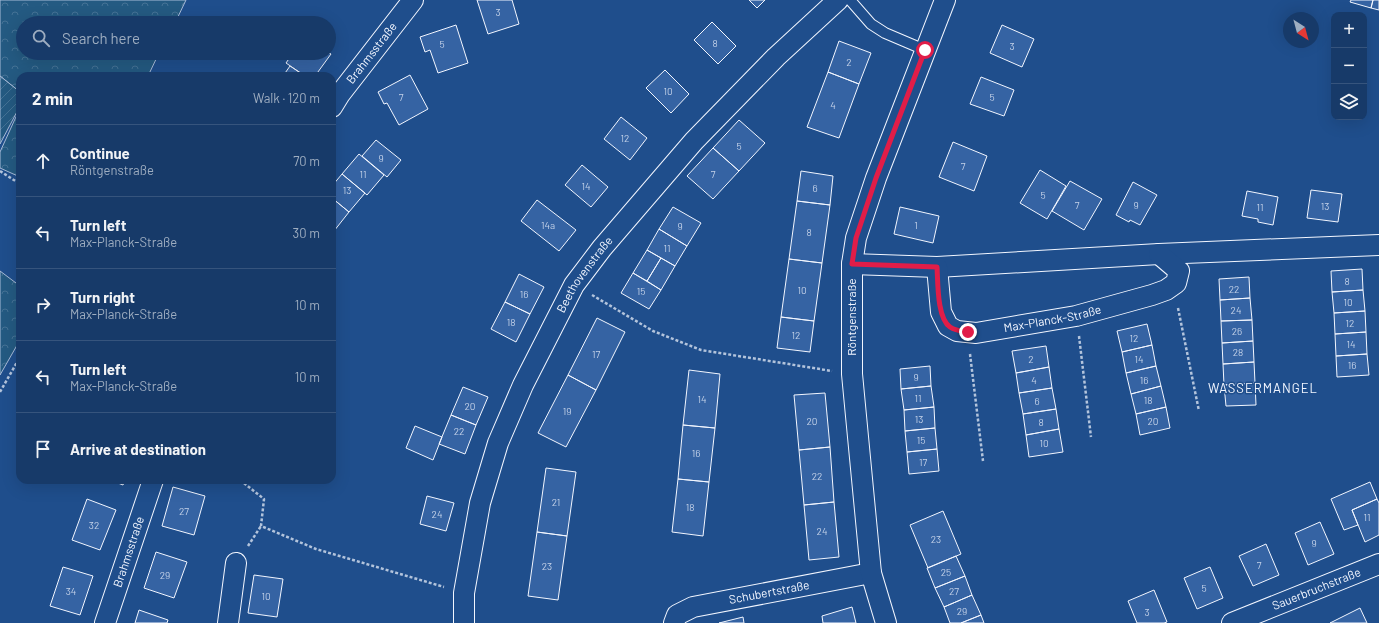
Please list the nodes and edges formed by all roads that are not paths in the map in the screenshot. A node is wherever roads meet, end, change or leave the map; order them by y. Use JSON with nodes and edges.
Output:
{"nodes":[{"id":1,"x":413,"y":0,"type":"edge"},
{"id":2,"x":838,"y":0,"type":"edge"},
{"id":3,"x":850,"y":0,"type":"edge"},
{"id":4,"x":944,"y":0,"type":"edge"},
{"id":5,"x":925,"y":50,"type":"junction"},
{"id":6,"x":336,"y":101,"type":"edge"},
{"id":7,"x":1379,"y":245,"type":"edge"},
{"id":8,"x":1159,"y":254,"type":"junction"},
{"id":9,"x":852,"y":264,"type":"junction"},
{"id":10,"x":937,"y":267,"type":"junction"},
{"id":11,"x":152,"y":484,"type":"edge"},
{"id":12,"x":236,"y":563,"type":"dead end"},
{"id":13,"x":1379,"y":564,"type":"edge"},
{"id":14,"x":871,"y":573,"type":"junction"},
{"id":15,"x":105,"y":623,"type":"edge"},
{"id":16,"x":228,"y":623,"type":"edge"},
{"id":17,"x":464,"y":623,"type":"edge"},
{"id":18,"x":674,"y":623,"type":"edge"},
{"id":19,"x":886,"y":623,"type":"edge"},
{"id":20,"x":1232,"y":623,"type":"edge"}],
"edges":[{"from":1,"to":6,"type":"street","name":"Brahmsstraße"},
{"from":2,"to":17,"type":"street","name":"Beethovenstraße"},
{"from":3,"to":5,"type":"lane"},
{"from":4,"to":5,"type":"street","name":"Röntgenstraße"},
{"from":5,"to":9,"type":"street","name":"Röntgenstraße"},
{"from":7,"to":8,"type":"street"},
{"from":8,"to":10,"type":"street"},
{"from":8,"to":10,"type":"street","name":"Max-Planck-Straße"},
{"from":9,"to":10,"type":"street"},
{"from":9,"to":14,"type":"street","name":"Röntgenstraße"},
{"from":11,"to":15,"type":"street","name":"Brahmsstraße"},
{"from":12,"to":16,"type":"street"},
{"from":13,"to":20,"type":"street","name":"Sauerbruchstraße"},
{"from":14,"to":18,"type":"street","name":"Schubertstraße"},
{"from":14,"to":19,"type":"street","name":"Röntgenstraße"}]}
